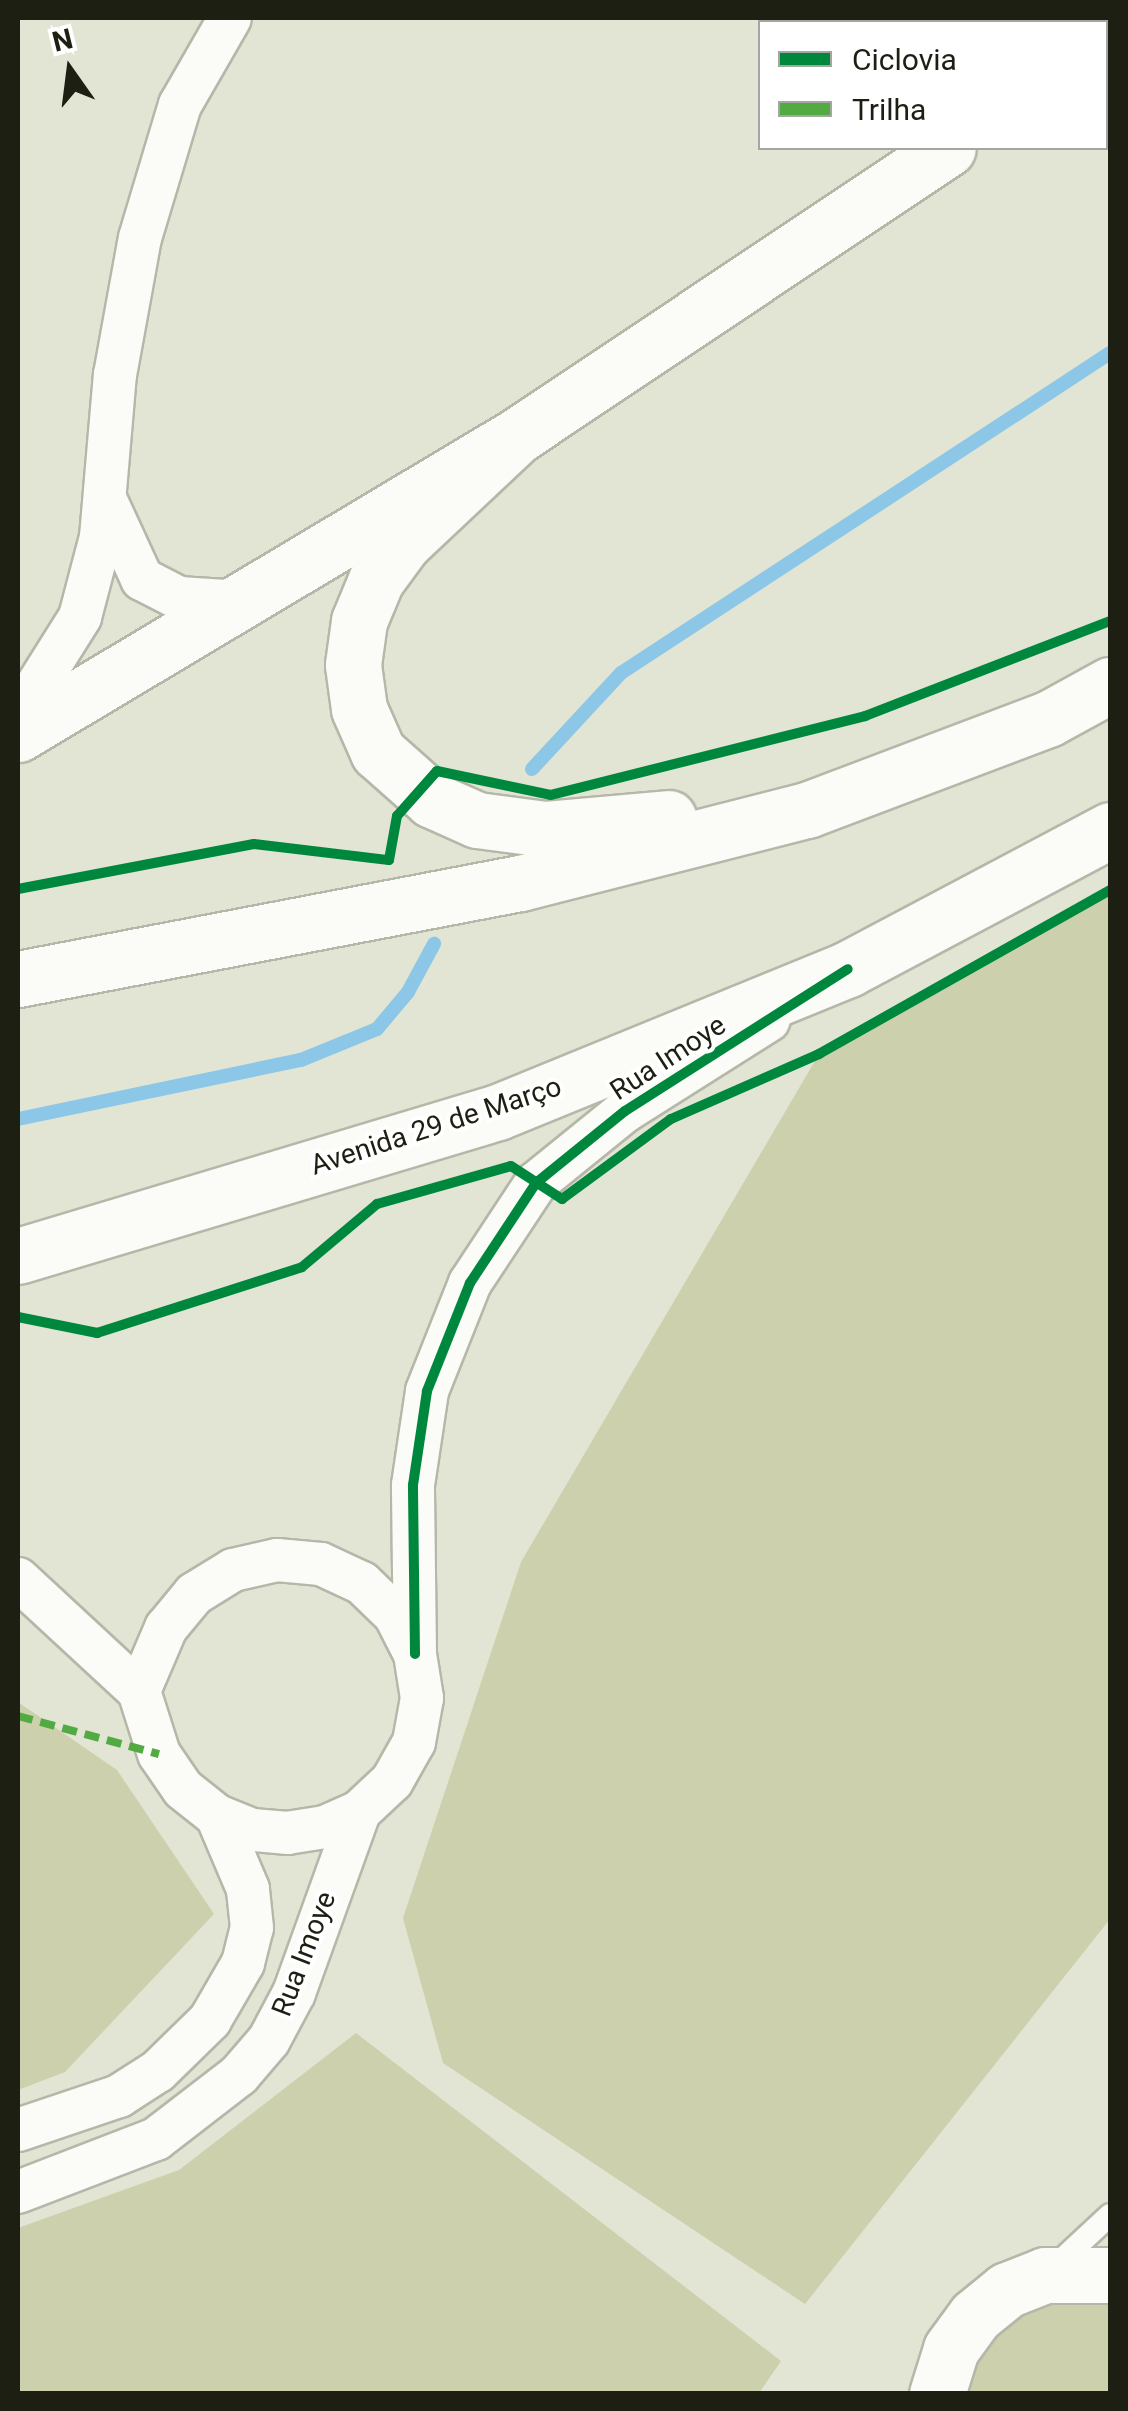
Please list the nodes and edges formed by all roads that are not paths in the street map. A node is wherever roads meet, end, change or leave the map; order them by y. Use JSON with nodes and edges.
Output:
{"nodes":[{"id":1,"x":230,"y":18,"type":"edge"},
{"id":2,"x":945,"y":150,"type":"edge"},
{"id":3,"x":516,"y":436,"type":"junction"},
{"id":4,"x":105,"y":498,"type":"junction"},
{"id":5,"x":241,"y":602,"type":"junction"},
{"id":6,"x":1110,"y":685,"type":"edge"},
{"id":7,"x":18,"y":716,"type":"edge"},
{"id":8,"x":18,"y":734,"type":"edge"},
{"id":9,"x":807,"y":810,"type":"junction"},
{"id":10,"x":1110,"y":830,"type":"edge"},
{"id":11,"x":848,"y":969,"type":"junction"},
{"id":12,"x":18,"y":979,"type":"edge"},
{"id":13,"x":18,"y":1256,"type":"edge"},
{"id":14,"x":18,"y":1579,"type":"edge"},
{"id":15,"x":415,"y":1654,"type":"junction"},
{"id":16,"x":139,"y":1691,"type":"junction"},
{"id":17,"x":359,"y":1812,"type":"junction"},
{"id":18,"x":217,"y":1816,"type":"junction"},
{"id":19,"x":18,"y":2130,"type":"edge"},
{"id":20,"x":18,"y":2192,"type":"edge"},
{"id":21,"x":1110,"y":2215,"type":"edge"},
{"id":22,"x":1045,"y":2275,"type":"junction"},
{"id":23,"x":1110,"y":2275,"type":"edge"},
{"id":24,"x":936,"y":2392,"type":"edge"}],
"edges":[{"from":1,"to":4,"type":"street"},
{"from":2,"to":3,"type":"main road"},
{"from":3,"to":5,"type":"main road"},
{"from":3,"to":9,"type":"main road"},
{"from":4,"to":5,"type":"street"},
{"from":4,"to":7,"type":"street"},
{"from":5,"to":8,"type":"main road"},
{"from":6,"to":9,"type":"main road"},
{"from":9,"to":12,"type":"main road"},
{"from":10,"to":11,"type":"main road","name":"Avenida 29 de Março"},
{"from":11,"to":13,"type":"main road","name":"Avenida 29 de Março"},
{"from":11,"to":15,"type":"street","name":"Rua Imoye"},
{"from":14,"to":16,"type":"street"},
{"from":15,"to":16,"type":"street"},
{"from":15,"to":17,"type":"street"},
{"from":16,"to":18,"type":"street"},
{"from":17,"to":18,"type":"street"},
{"from":17,"to":20,"type":"street","name":"Rua Imoye"},
{"from":18,"to":19,"type":"street","name":"Rua Imoye"},
{"from":21,"to":22,"type":"lane"},
{"from":22,"to":23,"type":"main road"},
{"from":22,"to":24,"type":"main road"}]}
